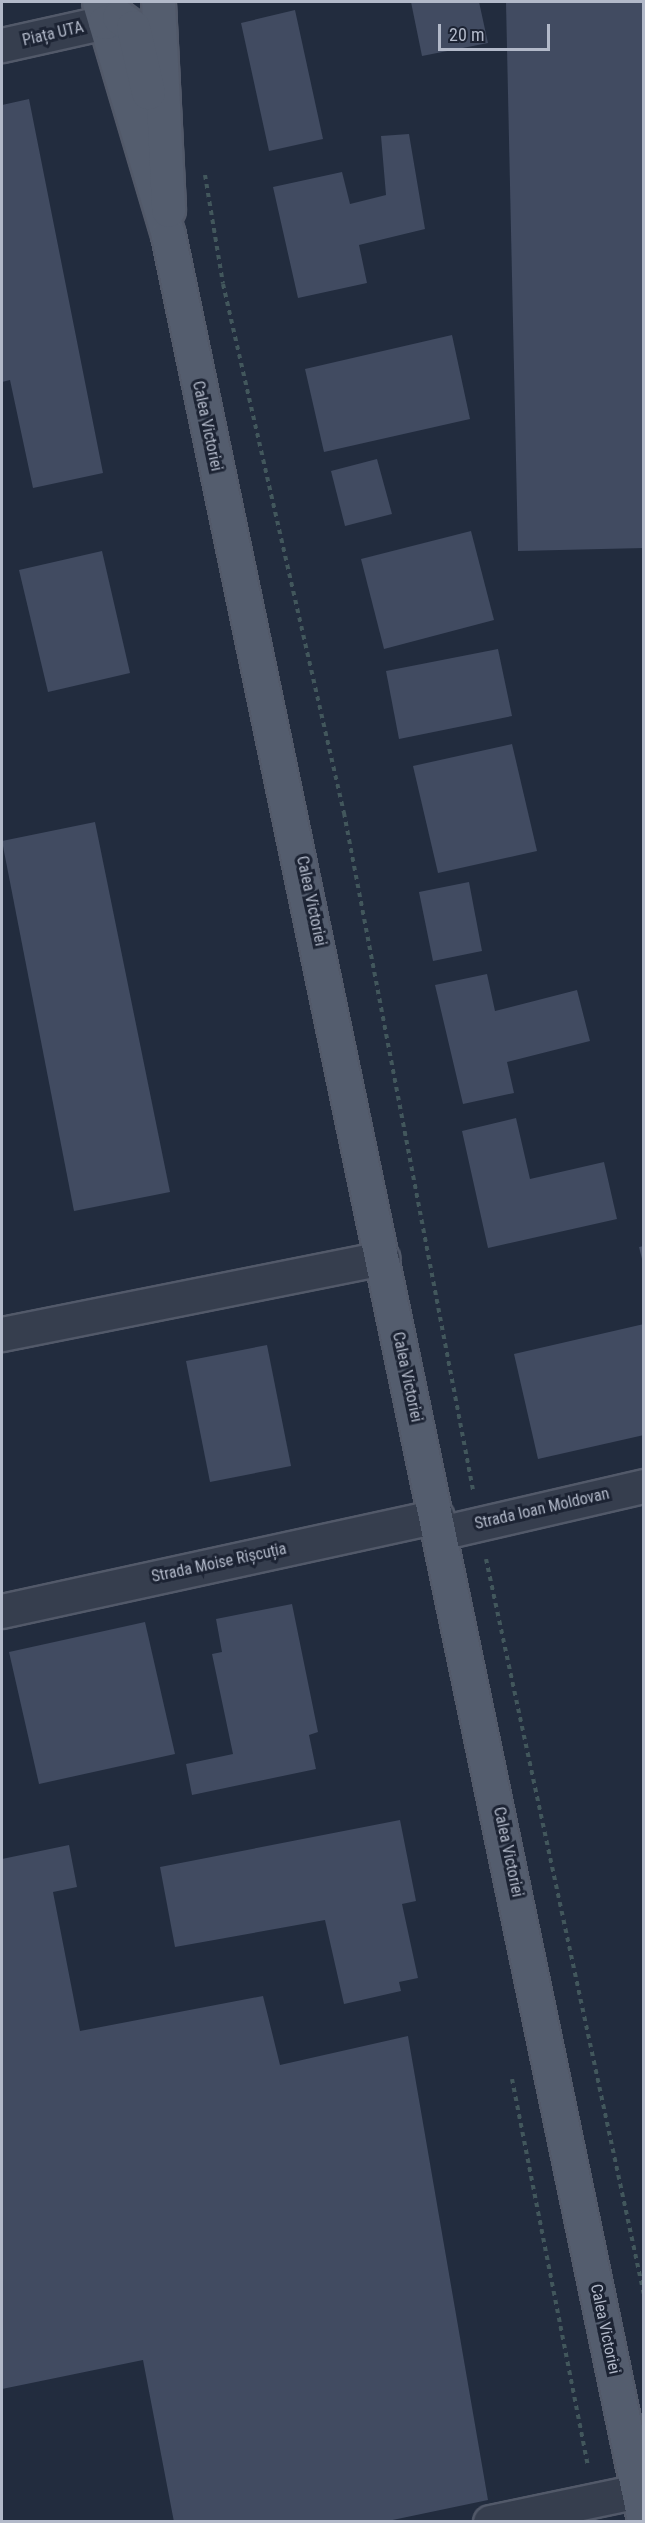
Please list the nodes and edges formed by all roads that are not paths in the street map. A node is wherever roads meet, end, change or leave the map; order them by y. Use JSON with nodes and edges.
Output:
{"nodes":[{"id":1,"x":158,"y":2,"type":"edge"},
{"id":2,"x":102,"y":12,"type":"edge"},
{"id":3,"x":2,"y":45,"type":"edge"},
{"id":4,"x":168,"y":185,"type":"junction"},
{"id":5,"x":168,"y":235,"type":"junction"},
{"id":6,"x":382,"y":1258,"type":"junction"},
{"id":7,"x":2,"y":1334,"type":"edge"},
{"id":8,"x":644,"y":1486,"type":"edge"},
{"id":9,"x":439,"y":1524,"type":"junction"},
{"id":10,"x":2,"y":1611,"type":"edge"},
{"id":11,"x":641,"y":2505,"type":"edge"},
{"id":12,"x":490,"y":2522,"type":"edge"}],
"edges":[{"from":1,"to":4,"type":"main road","name":"Calea Victoriei"},
{"from":2,"to":3,"type":"street","name":"Piața UTA"},
{"from":2,"to":4,"type":"main road"},
{"from":2,"to":5,"type":"main road","name":"Calea Victoriei"},
{"from":4,"to":5,"type":"main road","name":"Calea Victoriei"},
{"from":5,"to":6,"type":"main road","name":"Calea Victoriei"},
{"from":6,"to":7,"type":"street"},
{"from":6,"to":9,"type":"main road","name":"Calea Victoriei"},
{"from":8,"to":9,"type":"street","name":"Strada Ioan Moldovan"},
{"from":9,"to":10,"type":"street","name":"Strada Moise Rișcuția"},
{"from":9,"to":11,"type":"main road","name":"Calea Victoriei"},
{"from":11,"to":12,"type":"street"}]}
